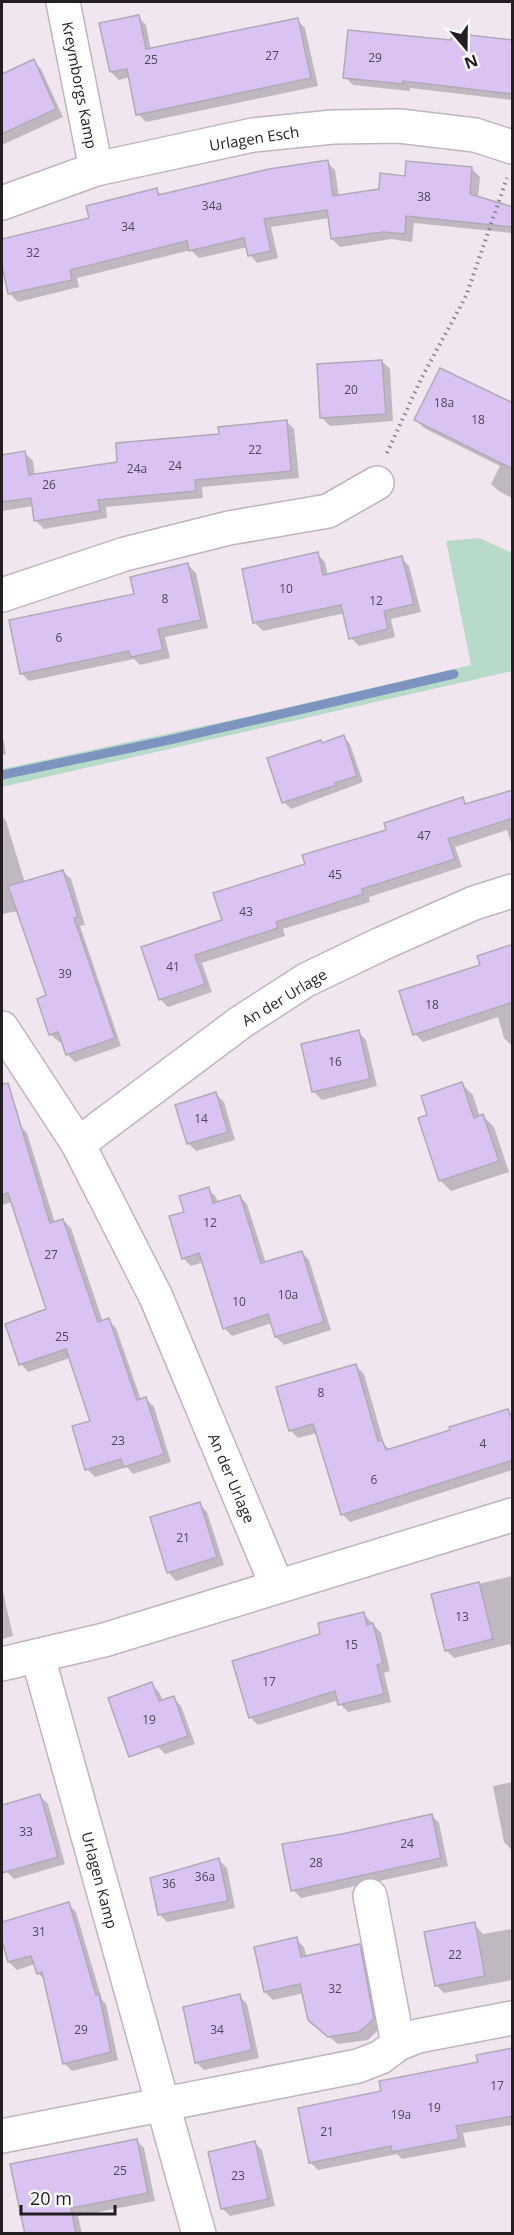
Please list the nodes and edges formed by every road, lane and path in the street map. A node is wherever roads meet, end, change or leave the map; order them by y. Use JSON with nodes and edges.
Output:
{"nodes":[{"id":1,"x":63,"y":2,"type":"edge"},
{"id":2,"x":511,"y":160,"type":"edge"},
{"id":3,"x":96,"y":169,"type":"junction"},
{"id":4,"x":2,"y":203,"type":"edge"},
{"id":5,"x":377,"y":483,"type":"joint"},
{"id":6,"x":2,"y":595,"type":"edge"},
{"id":7,"x":513,"y":891,"type":"edge"},
{"id":8,"x":2,"y":1028,"type":"edge"},
{"id":9,"x":78,"y":1144,"type":"junction"},
{"id":10,"x":513,"y":1515,"type":"edge"},
{"id":11,"x":278,"y":1586,"type":"junction"},
{"id":12,"x":38,"y":1657,"type":"junction"},
{"id":13,"x":2,"y":1664,"type":"edge"},
{"id":14,"x":370,"y":1896,"type":"dead end"},
{"id":15,"x":513,"y":2018,"type":"edge"},
{"id":16,"x":398,"y":2044,"type":"junction"},
{"id":17,"x":164,"y":2103,"type":"junction"},
{"id":18,"x":2,"y":2136,"type":"edge"},
{"id":19,"x":198,"y":2234,"type":"edge"}],
"edges":[{"from":1,"to":3,"type":"street","name":"Kreymborgs Kamp"},
{"from":2,"to":3,"type":"street","name":"Urlagen Esch"},
{"from":2,"to":5,"type":"path"},
{"from":3,"to":4,"type":"street","name":"Urlagen Esch"},
{"from":5,"to":6,"type":"street"},
{"from":7,"to":9,"type":"street","name":"An der Urlage"},
{"from":8,"to":9,"type":"street","name":"An der Urlage"},
{"from":9,"to":11,"type":"street","name":"An der Urlage"},
{"from":10,"to":11,"type":"street"},
{"from":11,"to":12,"type":"street"},
{"from":12,"to":13,"type":"street"},
{"from":12,"to":17,"type":"street","name":"Urlagen Kamp"},
{"from":14,"to":16,"type":"street"},
{"from":15,"to":16,"type":"street"},
{"from":16,"to":17,"type":"street"},
{"from":17,"to":18,"type":"street"},
{"from":17,"to":19,"type":"street","name":"Urlagen Kamp"}]}
